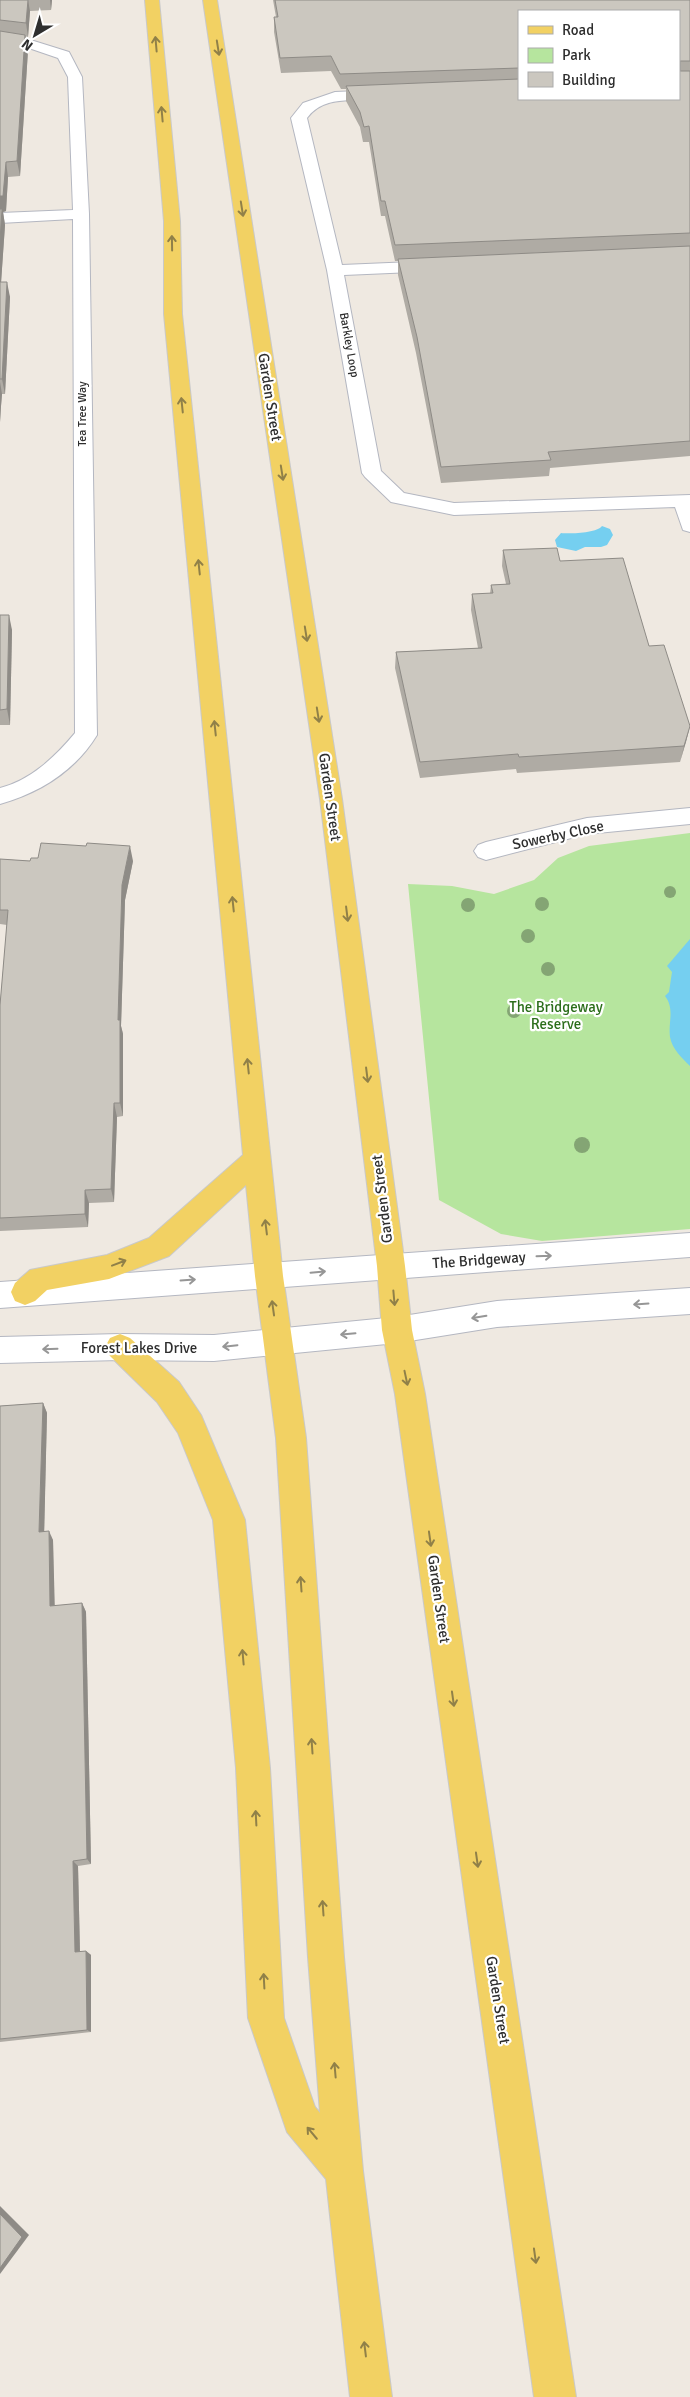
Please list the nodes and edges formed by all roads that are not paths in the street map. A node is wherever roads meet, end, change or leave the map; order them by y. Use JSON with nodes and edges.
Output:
{"nodes":[{"id":1,"x":152,"y":0,"type":"edge"},
{"id":2,"x":210,"y":0,"type":"edge"},
{"id":3,"x":0,"y":40,"type":"edge"},
{"id":4,"x":400,"y":93,"type":"edge"},
{"id":5,"x":81,"y":214,"type":"junction"},
{"id":6,"x":0,"y":218,"type":"edge"},
{"id":7,"x":454,"y":265,"type":"edge"},
{"id":8,"x":335,"y":270,"type":"junction"},
{"id":9,"x":686,"y":501,"type":"edge"},
{"id":10,"x":690,"y":526,"type":"edge"},
{"id":11,"x":0,"y":796,"type":"edge"},
{"id":12,"x":690,"y":816,"type":"edge"},
{"id":13,"x":486,"y":851,"type":"dead end"},
{"id":14,"x":257,"y":1159,"type":"junction"},
{"id":15,"x":690,"y":1245,"type":"edge"},
{"id":16,"x":391,"y":1266,"type":"junction"},
{"id":17,"x":269,"y":1276,"type":"junction"},
{"id":18,"x":12,"y":1294,"type":"edge"},
{"id":19,"x":690,"y":1300,"type":"edge"},
{"id":20,"x":397,"y":1330,"type":"junction"},
{"id":21,"x":278,"y":1341,"type":"junction"},
{"id":22,"x":120,"y":1347,"type":"junction"},
{"id":23,"x":0,"y":1350,"type":"edge"},
{"id":24,"x":344,"y":2171,"type":"junction"},
{"id":25,"x":371,"y":2397,"type":"edge"},
{"id":26,"x":555,"y":2397,"type":"edge"}],
"edges":[{"from":14,"to":1,"type":"main road","one_way":true},
{"from":2,"to":16,"type":"main road","name":"Garden Street","one_way":true},
{"from":3,"to":5,"type":"street","name":"Tea Tree Way"},
{"from":4,"to":8,"type":"street","name":"Barkley Loop"},
{"from":5,"to":6,"type":"street"},
{"from":5,"to":11,"type":"street","name":"Tea Tree Way"},
{"from":7,"to":8,"type":"street"},
{"from":8,"to":9,"type":"street","name":"Barkley Loop"},
{"from":9,"to":10,"type":"street"},
{"from":12,"to":13,"type":"street","name":"Sowerby Close"},
{"from":17,"to":14,"type":"main road","one_way":true},
{"from":18,"to":14,"type":"main road","one_way":true},
{"from":16,"to":15,"type":"street","name":"The Bridgeway","one_way":true},
{"from":17,"to":16,"type":"street","name":"The Bridgeway","one_way":true},
{"from":16,"to":20,"type":"main road","name":"Garden Street","one_way":true},
{"from":18,"to":17,"type":"street","one_way":true},
{"from":21,"to":17,"type":"main road","one_way":true},
{"from":19,"to":20,"type":"street","one_way":true},
{"from":20,"to":21,"type":"street","one_way":true},
{"from":20,"to":26,"type":"main road","name":"Garden Street","one_way":true},
{"from":21,"to":22,"type":"street","name":"Forest Lakes Drive","one_way":true},
{"from":24,"to":21,"type":"main road","one_way":true},
{"from":22,"to":23,"type":"street","name":"Forest Lakes Drive","one_way":true},
{"from":24,"to":22,"type":"main road","one_way":true},
{"from":25,"to":24,"type":"main road","one_way":true}]}
